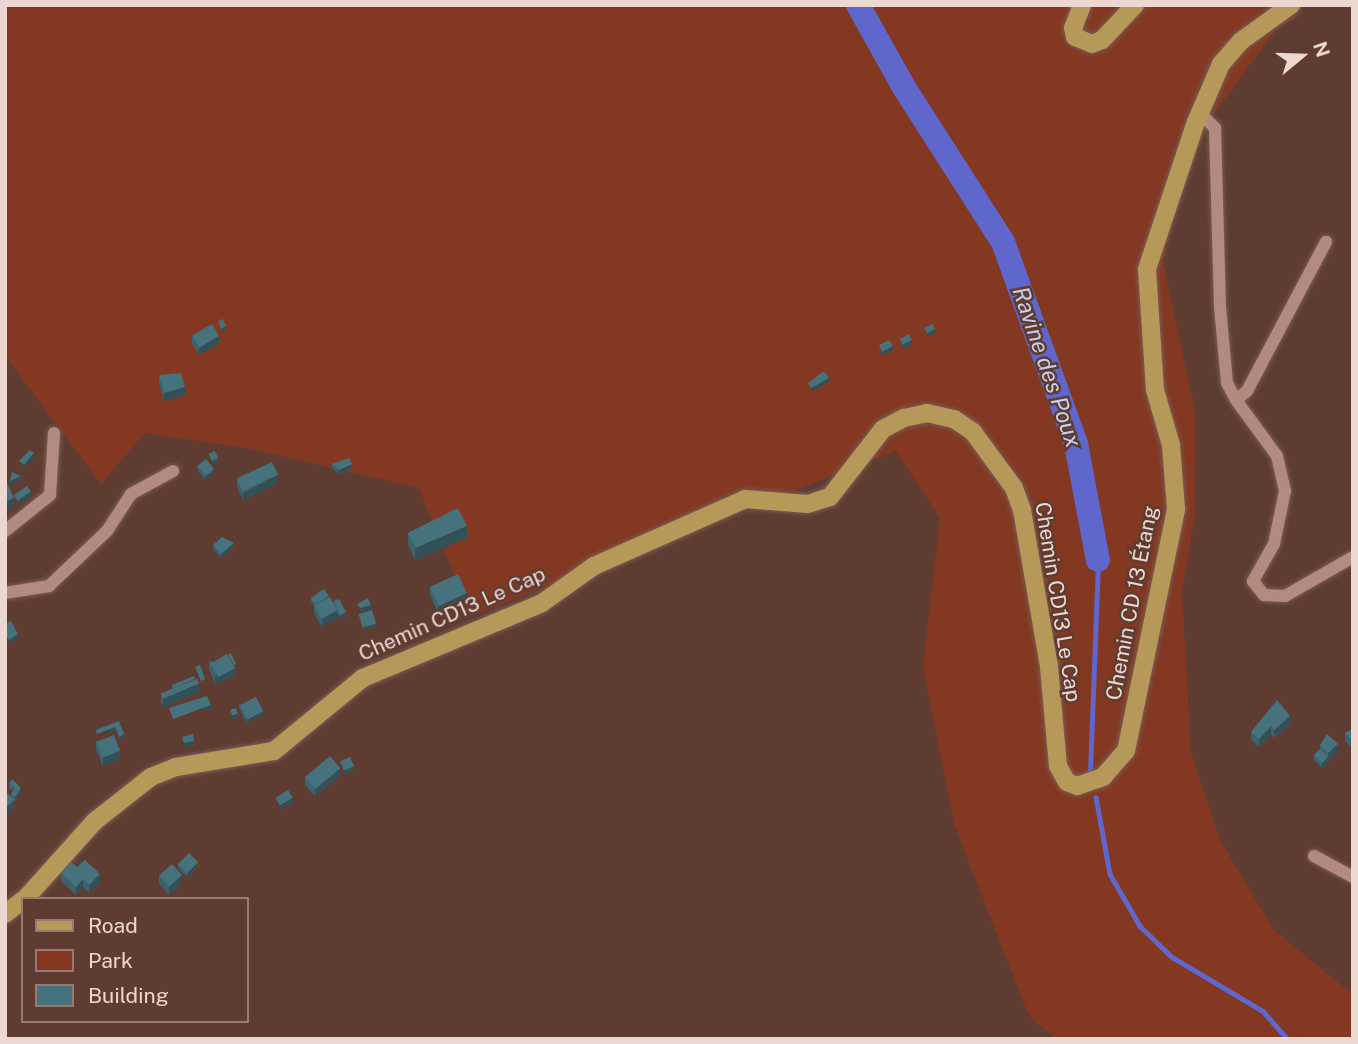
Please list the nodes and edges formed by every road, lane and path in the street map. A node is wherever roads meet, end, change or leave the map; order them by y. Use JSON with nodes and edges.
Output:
{"nodes":[{"id":1,"x":1082,"y":5,"type":"edge"},
{"id":2,"x":1135,"y":5,"type":"edge"},
{"id":3,"x":1291,"y":5,"type":"edge"},
{"id":4,"x":1199,"y":112,"type":"junction"},
{"id":5,"x":1326,"y":243,"type":"dead end"},
{"id":6,"x":1237,"y":400,"type":"junction"},
{"id":7,"x":54,"y":433,"type":"dead end"},
{"id":8,"x":173,"y":471,"type":"dead end"},
{"id":9,"x":5,"y":531,"type":"edge"},
{"id":10,"x":1353,"y":557,"type":"edge"},
{"id":11,"x":5,"y":593,"type":"edge"},
{"id":12,"x":1096,"y":782,"type":"joint"},
{"id":13,"x":1314,"y":856,"type":"dead end"},
{"id":14,"x":1353,"y":877,"type":"edge"},
{"id":15,"x":27,"y":897,"type":"edge"},
{"id":16,"x":21,"y":902,"type":"edge"},
{"id":17,"x":5,"y":914,"type":"edge"}],
"edges":[{"from":1,"to":2,"type":"main road"},
{"from":3,"to":4,"type":"main road","name":"Chemin CD 13 Étang"},
{"from":4,"to":6,"type":"street"},
{"from":4,"to":12,"type":"main road","name":"Chemin CD 13 Étang"},
{"from":5,"to":6,"type":"street"},
{"from":6,"to":10,"type":"street"},
{"from":7,"to":9,"type":"street"},
{"from":8,"to":11,"type":"street"},
{"from":12,"to":15,"type":"main road","name":"Chemin CD13 Le Cap"},
{"from":13,"to":14,"type":"street"},
{"from":16,"to":17,"type":"main road","name":"Chemin CD13 Le Cap"}]}
